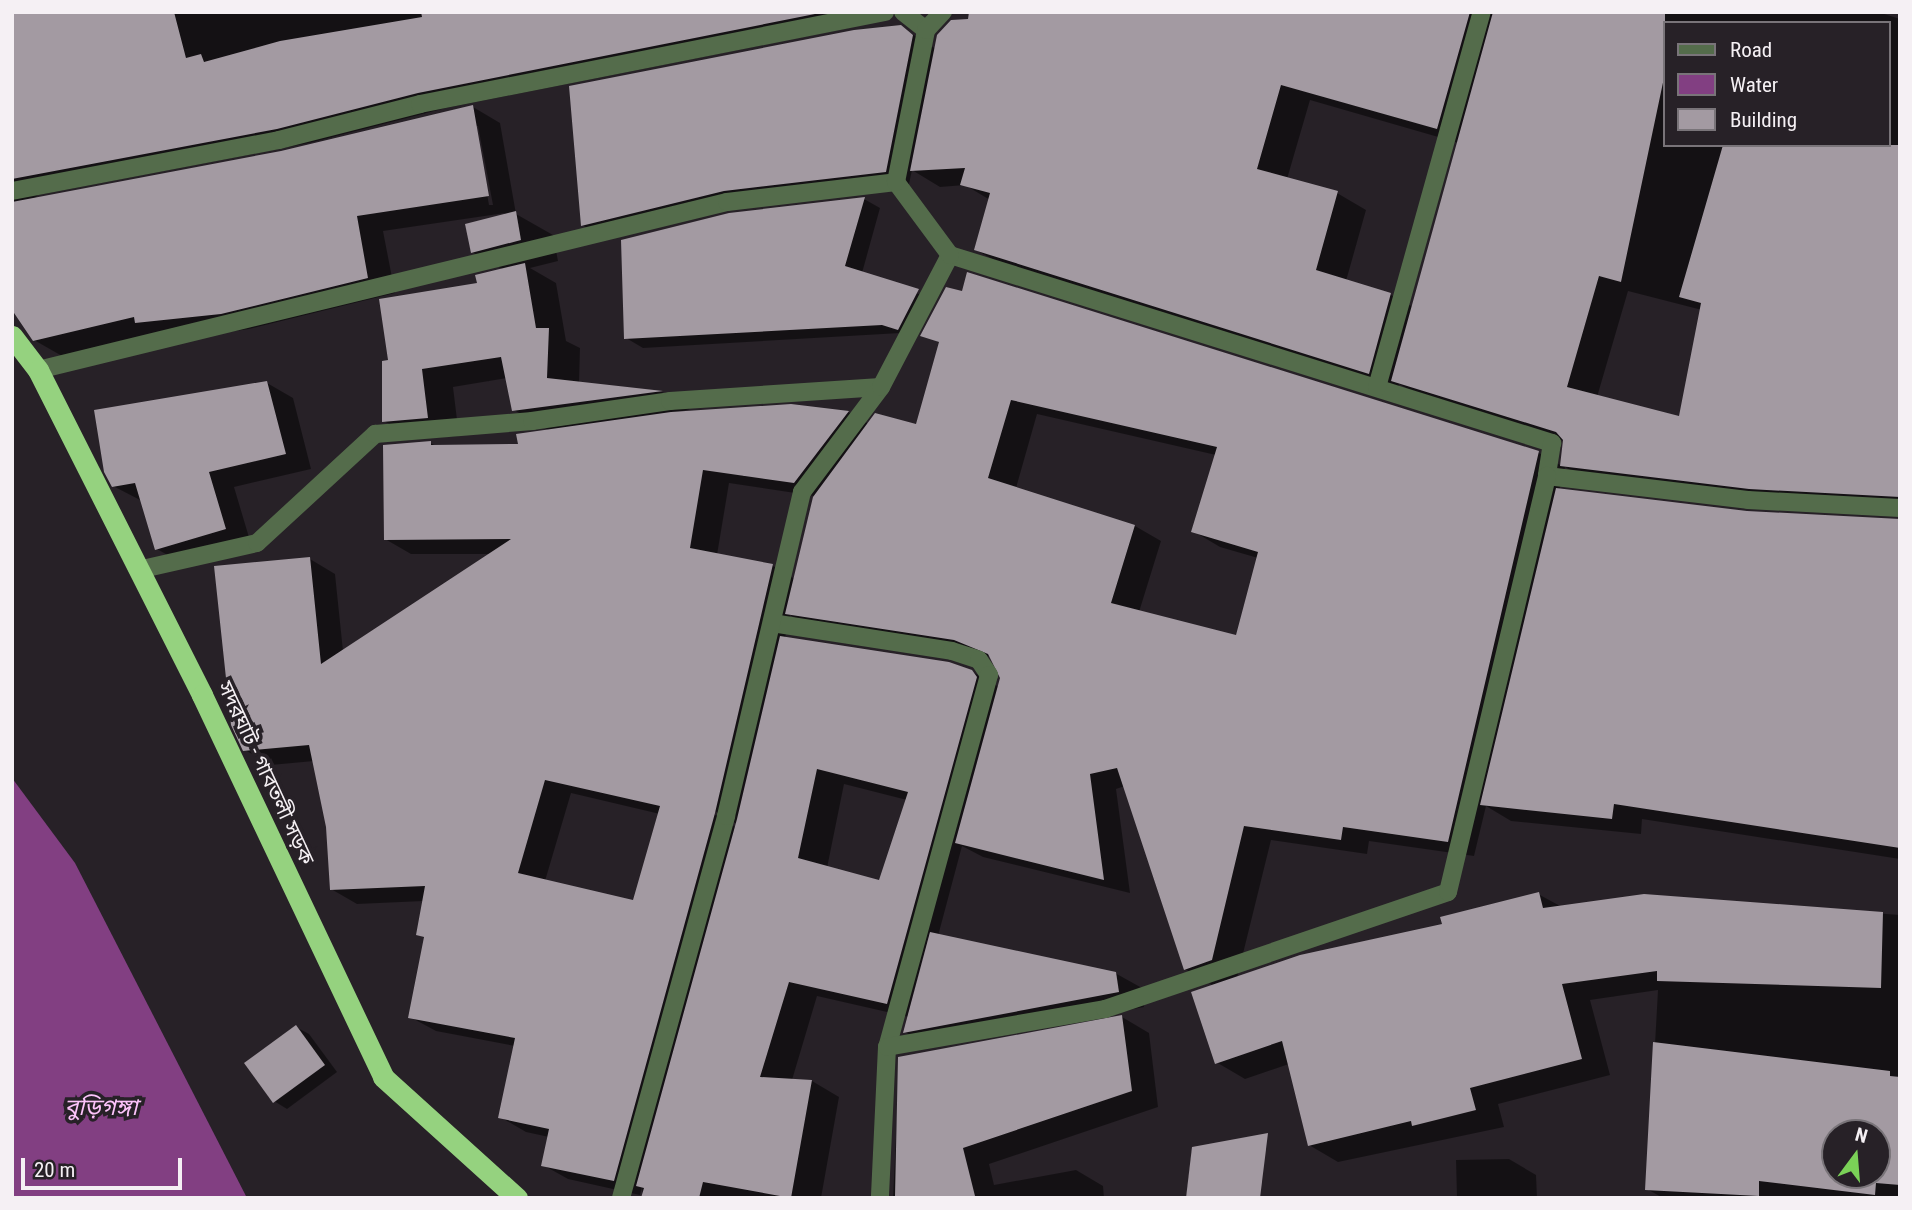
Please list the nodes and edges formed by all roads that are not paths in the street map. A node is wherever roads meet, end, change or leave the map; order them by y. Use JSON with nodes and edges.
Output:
{"nodes":[{"id":1,"x":884,"y":12,"type":"edge"},
{"id":2,"x":903,"y":12,"type":"edge"},
{"id":3,"x":943,"y":12,"type":"edge"},
{"id":4,"x":1482,"y":12,"type":"edge"},
{"id":5,"x":926,"y":30,"type":"junction"},
{"id":6,"x":895,"y":182,"type":"junction"},
{"id":7,"x":12,"y":191,"type":"edge"},
{"id":8,"x":950,"y":255,"type":"junction"},
{"id":9,"x":12,"y":336,"type":"edge"},
{"id":10,"x":38,"y":370,"type":"junction"},
{"id":11,"x":881,"y":387,"type":"junction"},
{"id":12,"x":1377,"y":387,"type":"junction"},
{"id":13,"x":1547,"y":476,"type":"junction"},
{"id":14,"x":1900,"y":508,"type":"edge"},
{"id":15,"x":138,"y":570,"type":"junction"},
{"id":16,"x":772,"y":623,"type":"junction"},
{"id":17,"x":887,"y":1047,"type":"junction"},
{"id":18,"x":517,"y":1198,"type":"edge"},
{"id":19,"x":621,"y":1198,"type":"edge"},
{"id":20,"x":880,"y":1198,"type":"edge"}],
"edges":[{"from":1,"to":7,"type":"street"},
{"from":2,"to":5,"type":"street"},
{"from":3,"to":5,"type":"street"},
{"from":4,"to":12,"type":"street"},
{"from":5,"to":6,"type":"street"},
{"from":6,"to":8,"type":"street"},
{"from":6,"to":10,"type":"street"},
{"from":8,"to":11,"type":"street"},
{"from":8,"to":12,"type":"street"},
{"from":9,"to":10,"type":"highway","name":"সদরঘাট - গাবতলী সড়ক"},
{"from":10,"to":15,"type":"highway","name":"সদরঘাট - গাবতলী সড়ক"},
{"from":11,"to":15,"type":"street"},
{"from":11,"to":16,"type":"street"},
{"from":12,"to":13,"type":"street"},
{"from":13,"to":14,"type":"street"},
{"from":13,"to":17,"type":"street"},
{"from":15,"to":18,"type":"highway","name":"সদরঘাট - গাবতলী সড়ক"},
{"from":16,"to":17,"type":"street"},
{"from":16,"to":19,"type":"street"},
{"from":17,"to":20,"type":"street"}]}
